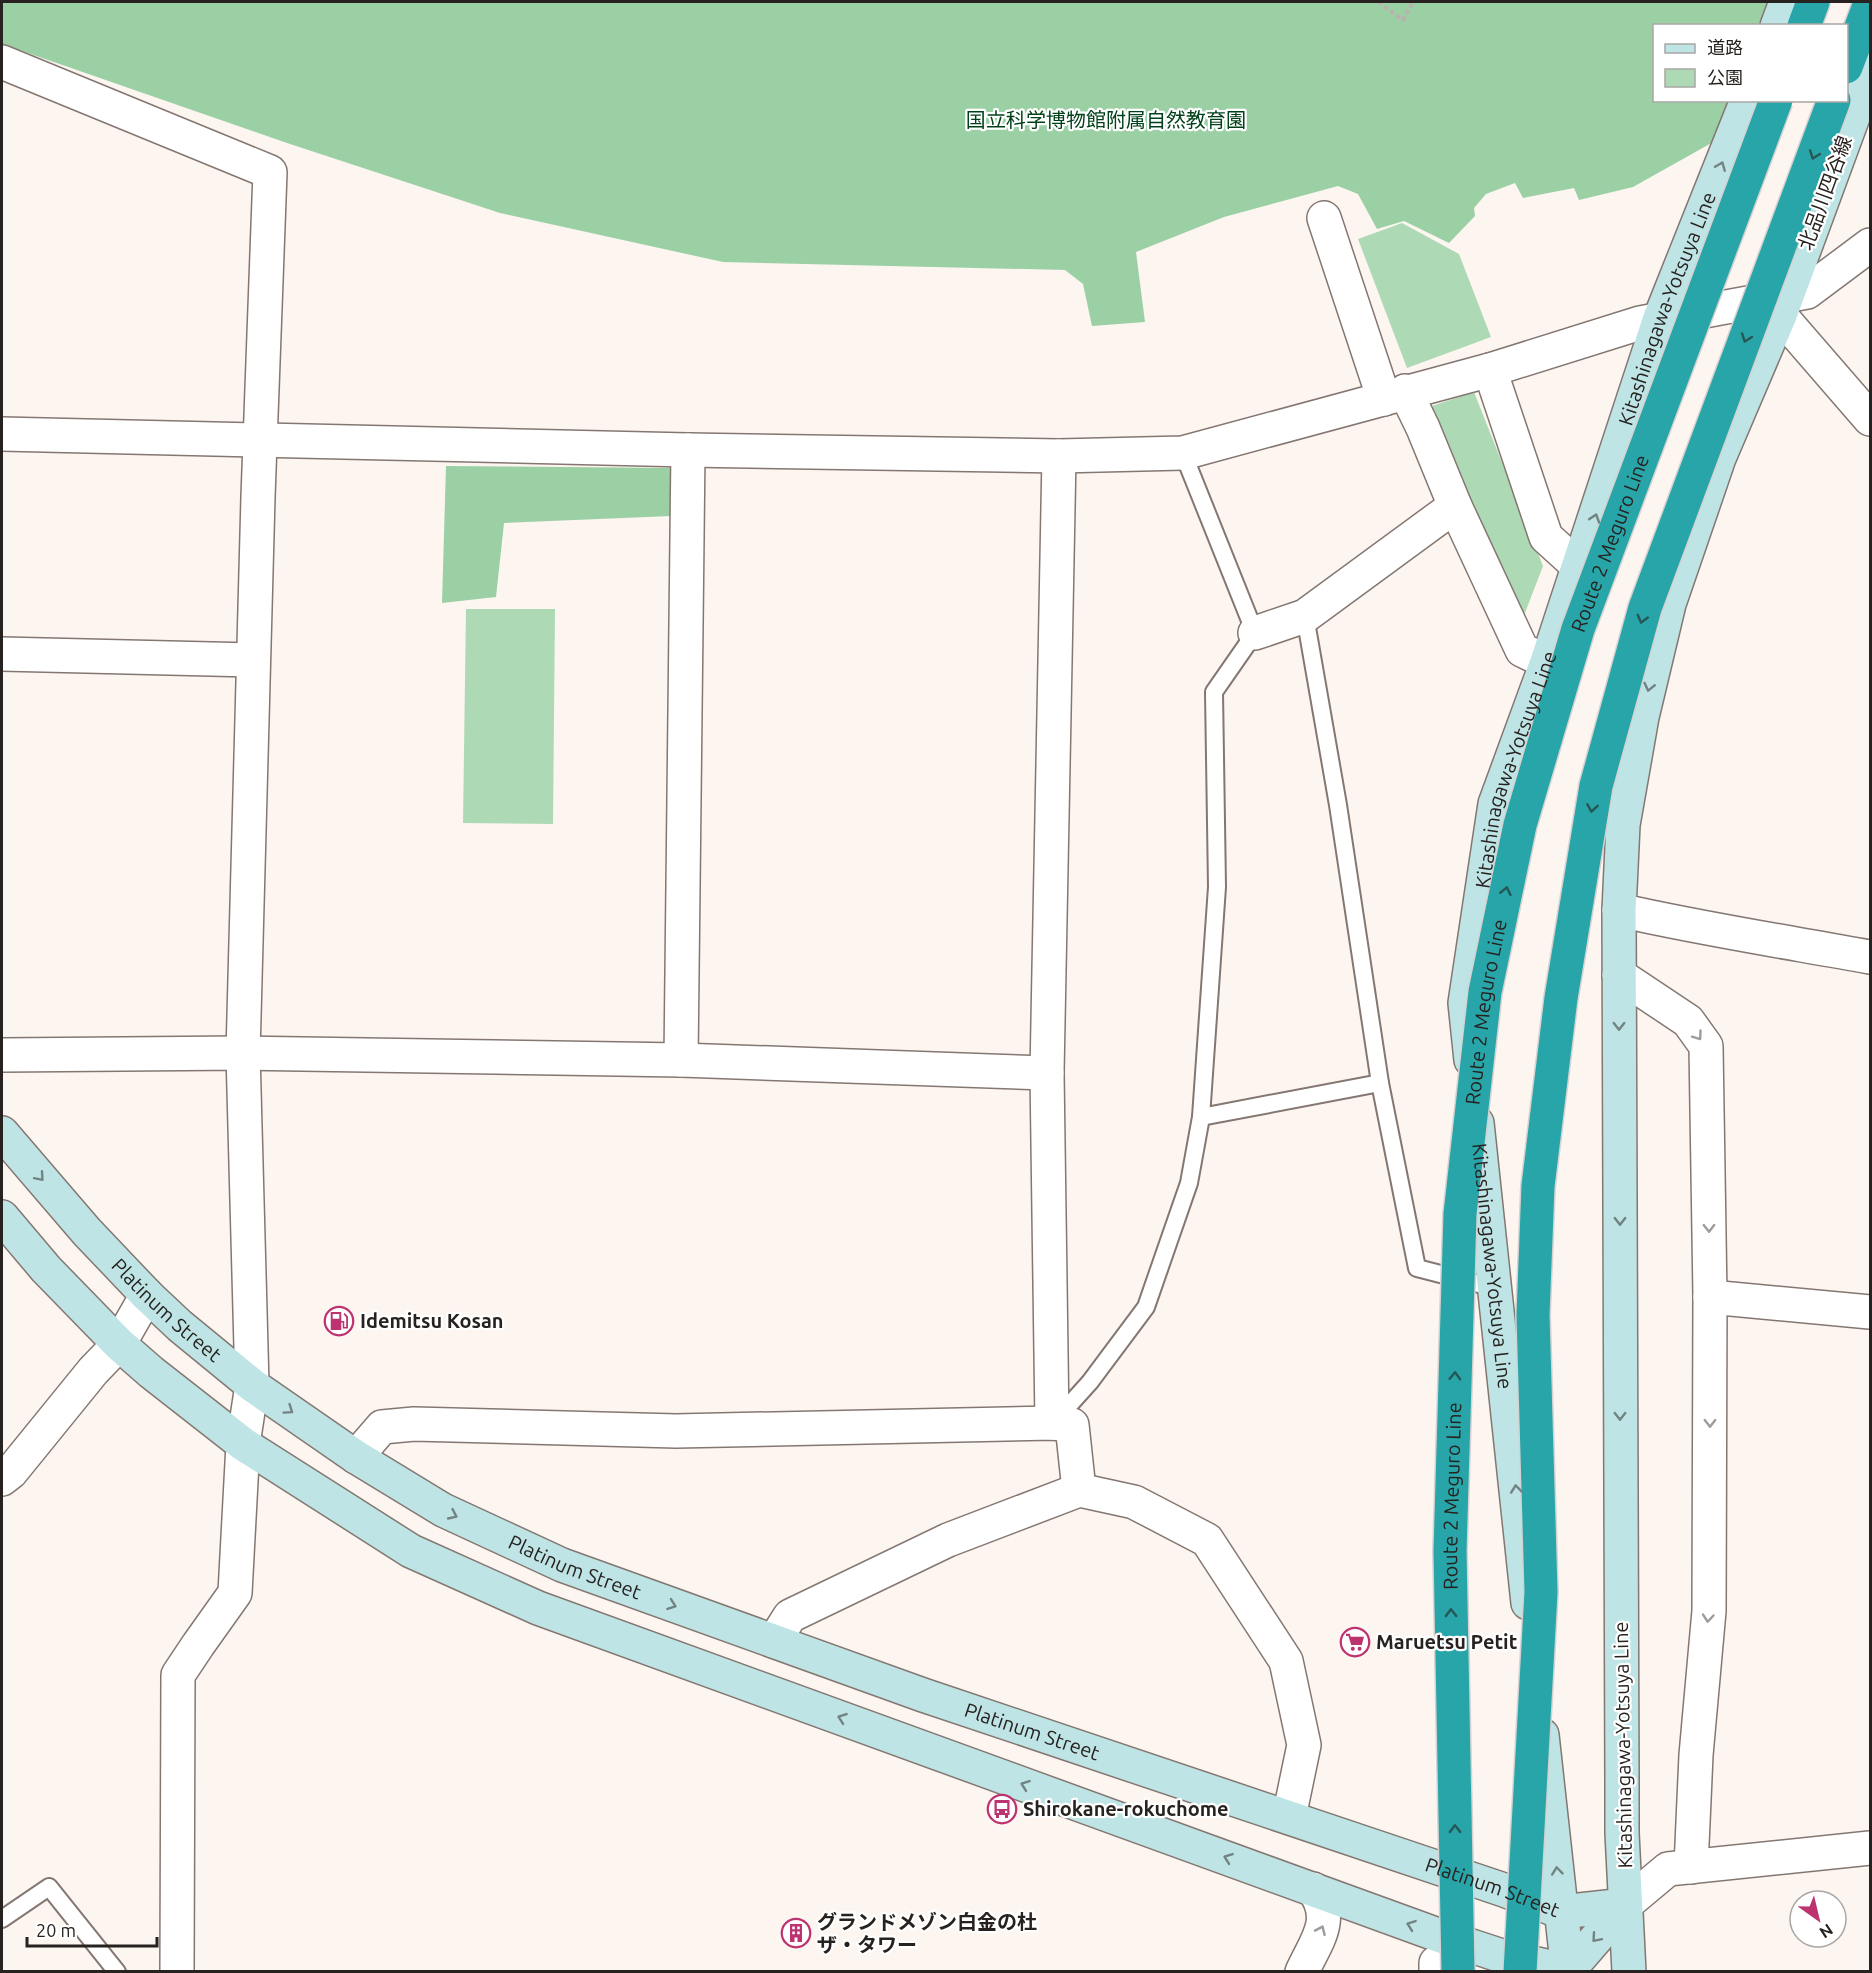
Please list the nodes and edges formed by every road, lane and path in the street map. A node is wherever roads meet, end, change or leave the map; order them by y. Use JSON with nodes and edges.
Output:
{"nodes":[{"id":1,"x":1378,"y":2,"type":"edge"},
{"id":2,"x":1413,"y":2,"type":"edge"},
{"id":3,"x":1786,"y":2,"type":"edge"},
{"id":4,"x":1813,"y":2,"type":"edge"},
{"id":5,"x":1870,"y":3,"type":"edge"},
{"id":6,"x":1778,"y":24,"type":"edge"},
{"id":7,"x":1805,"y":24,"type":"edge"},
{"id":8,"x":2,"y":62,"type":"edge"},
{"id":9,"x":1848,"y":62,"type":"edge"},
{"id":10,"x":1870,"y":71,"type":"edge"},
{"id":11,"x":1746,"y":102,"type":"edge"},
{"id":12,"x":1775,"y":102,"type":"edge"},
{"id":13,"x":1833,"y":102,"type":"edge"},
{"id":14,"x":1324,"y":218,"type":"dead end"},
{"id":15,"x":1870,"y":245,"type":"edge"},
{"id":16,"x":1783,"y":306,"type":"junction"},
{"id":17,"x":1660,"y":318,"type":"junction"},
{"id":18,"x":1490,"y":370,"type":"junction"},
{"id":19,"x":1394,"y":395,"type":"junction"},
{"id":20,"x":1870,"y":419,"type":"edge"},
{"id":21,"x":2,"y":434,"type":"edge"},
{"id":22,"x":260,"y":440,"type":"junction"},
{"id":23,"x":688,"y":450,"type":"junction"},
{"id":24,"x":1183,"y":453,"type":"junction"},
{"id":25,"x":1059,"y":456,"type":"junction"},
{"id":26,"x":1455,"y":506,"type":"junction"},
{"id":27,"x":1580,"y":567,"type":"junction"},
{"id":28,"x":1305,"y":616,"type":"junction"},
{"id":29,"x":1255,"y":633,"type":"junction"},
{"id":30,"x":2,"y":654,"type":"edge"},
{"id":31,"x":253,"y":660,"type":"junction"},
{"id":32,"x":1548,"y":662,"type":"junction"},
{"id":33,"x":1618,"y":910,"type":"junction"},
{"id":34,"x":1870,"y":957,"type":"edge"},
{"id":35,"x":1619,"y":975,"type":"junction"},
{"id":36,"x":243,"y":1053,"type":"junction"},
{"id":37,"x":2,"y":1055,"type":"edge"},
{"id":38,"x":681,"y":1060,"type":"junction"},
{"id":39,"x":1047,"y":1073,"type":"junction"},
{"id":40,"x":1380,"y":1083,"type":"junction"},
{"id":41,"x":1201,"y":1118,"type":"junction"},
{"id":42,"x":2,"y":1133,"type":"edge"},
{"id":43,"x":2,"y":1218,"type":"edge"},
{"id":44,"x":1495,"y":1288,"type":"junction"},
{"id":45,"x":147,"y":1295,"type":"junction"},
{"id":46,"x":1710,"y":1297,"type":"junction"},
{"id":47,"x":1870,"y":1312,"type":"edge"},
{"id":48,"x":119,"y":1344,"type":"junction"},
{"id":49,"x":252,"y":1385,"type":"junction"},
{"id":50,"x":1052,"y":1424,"type":"junction"},
{"id":51,"x":243,"y":1444,"type":"junction"},
{"id":52,"x":356,"y":1457,"type":"junction"},
{"id":53,"x":2,"y":1479,"type":"edge"},
{"id":54,"x":1079,"y":1490,"type":"junction"},
{"id":55,"x":774,"y":1641,"type":"junction"},
{"id":56,"x":1289,"y":1817,"type":"junction"},
{"id":57,"x":1870,"y":1848,"type":"edge"},
{"id":58,"x":1691,"y":1867,"type":"junction"},
{"id":59,"x":1313,"y":1889,"type":"junction"},
{"id":60,"x":1625,"y":1905,"type":"junction"},
{"id":61,"x":1561,"y":1912,"type":"junction"},
{"id":62,"x":2,"y":1919,"type":"edge"},
{"id":63,"x":1443,"y":1969,"type":"edge"},
{"id":64,"x":117,"y":1971,"type":"edge"},
{"id":65,"x":177,"y":1971,"type":"edge"},
{"id":66,"x":1302,"y":1971,"type":"edge"},
{"id":67,"x":1520,"y":1971,"type":"edge"},
{"id":68,"x":1568,"y":1971,"type":"edge"},
{"id":69,"x":1629,"y":1971,"type":"edge"}],
"edges":[{"from":1,"to":2,"type":"path"},
{"from":3,"to":6,"type":"main road"},
{"from":4,"to":7,"type":"highway"},
{"from":5,"to":9,"type":"highway"},
{"from":8,"to":22,"type":"street"},
{"from":10,"to":16,"type":"main road","name":"北品川四谷線"},
{"from":17,"to":11,"type":"main road","name":"Kitashinagawa-Yotsuya Line","one_way":true},
{"from":63,"to":12,"type":"highway","name":"Route 2 Meguro Line","one_way":true,"bridge":true},
{"from":13,"to":67,"type":"highway","one_way":true,"bridge":true},
{"from":14,"to":19,"type":"street"},
{"from":15,"to":16,"type":"street"},
{"from":16,"to":17,"type":"street"},
{"from":16,"to":20,"type":"street"},
{"from":16,"to":33,"type":"main road","name":"Kitashinagawa-Yotsuya Line","one_way":true},
{"from":17,"to":18,"type":"street"},
{"from":27,"to":17,"type":"main road","name":"Kitashinagawa-Yotsuya Line","one_way":true},
{"from":18,"to":19,"type":"street"},
{"from":18,"to":27,"type":"street"},
{"from":19,"to":24,"type":"street"},
{"from":19,"to":26,"type":"street"},
{"from":21,"to":22,"type":"street"},
{"from":22,"to":23,"type":"street"},
{"from":22,"to":31,"type":"street"},
{"from":23,"to":25,"type":"street"},
{"from":23,"to":38,"type":"street"},
{"from":24,"to":25,"type":"street"},
{"from":24,"to":29,"type":"lane"},
{"from":25,"to":39,"type":"street"},
{"from":26,"to":28,"type":"street"},
{"from":26,"to":32,"type":"street"},
{"from":27,"to":32,"type":"main road","name":"Kitashinagawa-Yotsuya Line"},
{"from":28,"to":29,"type":"street"},
{"from":28,"to":40,"type":"lane"},
{"from":29,"to":41,"type":"lane"},
{"from":30,"to":31,"type":"street"},
{"from":31,"to":36,"type":"street"},
{"from":32,"to":44,"type":"main road","name":"Kitashinagawa-Yotsuya Line"},
{"from":33,"to":34,"type":"street"},
{"from":33,"to":35,"type":"main road","name":"Kitashinagawa-Yotsuya Line"},
{"from":35,"to":46,"type":"street","one_way":true},
{"from":35,"to":60,"type":"main road","name":"Kitashinagawa-Yotsuya Line","one_way":true},
{"from":36,"to":37,"type":"street"},
{"from":36,"to":38,"type":"street"},
{"from":36,"to":49,"type":"street"},
{"from":38,"to":39,"type":"street"},
{"from":39,"to":50,"type":"street"},
{"from":40,"to":41,"type":"lane"},
{"from":40,"to":44,"type":"lane"},
{"from":41,"to":50,"type":"lane"},
{"from":42,"to":45,"type":"main road","name":"Platinum Street","one_way":true},
{"from":43,"to":48,"type":"main road"},
{"from":61,"to":44,"type":"main road","name":"Kitashinagawa-Yotsuya Line","one_way":true},
{"from":45,"to":48,"type":"street"},
{"from":45,"to":49,"type":"main road","name":"Platinum Street"},
{"from":46,"to":47,"type":"street"},
{"from":46,"to":58,"type":"street","one_way":true},
{"from":48,"to":51,"type":"main road"},
{"from":48,"to":53,"type":"street"},
{"from":49,"to":51,"type":"street"},
{"from":49,"to":52,"type":"main road","name":"Platinum Street","one_way":true},
{"from":50,"to":52,"type":"street"},
{"from":50,"to":54,"type":"street"},
{"from":59,"to":51,"type":"main road","one_way":true},
{"from":51,"to":65,"type":"street"},
{"from":52,"to":55,"type":"main road","name":"Platinum Street","one_way":true},
{"from":54,"to":55,"type":"street"},
{"from":54,"to":56,"type":"street"},
{"from":55,"to":56,"type":"main road","name":"Platinum Street"},
{"from":56,"to":61,"type":"main road","name":"Platinum Street"},
{"from":57,"to":58,"type":"street"},
{"from":58,"to":60,"type":"street"},
{"from":66,"to":59,"type":"street","one_way":true},
{"from":68,"to":59,"type":"main road","one_way":true},
{"from":60,"to":61,"type":"main road","name":"Platinum Street"},
{"from":60,"to":68,"type":"main road","one_way":true},
{"from":60,"to":69,"type":"main road","name":"Kitashinagawa-Yotsuya Line"},
{"from":61,"to":68,"type":"main road","name":"Kitashinagawa-Yotsuya Line"},
{"from":62,"to":64,"type":"lane"}]}
